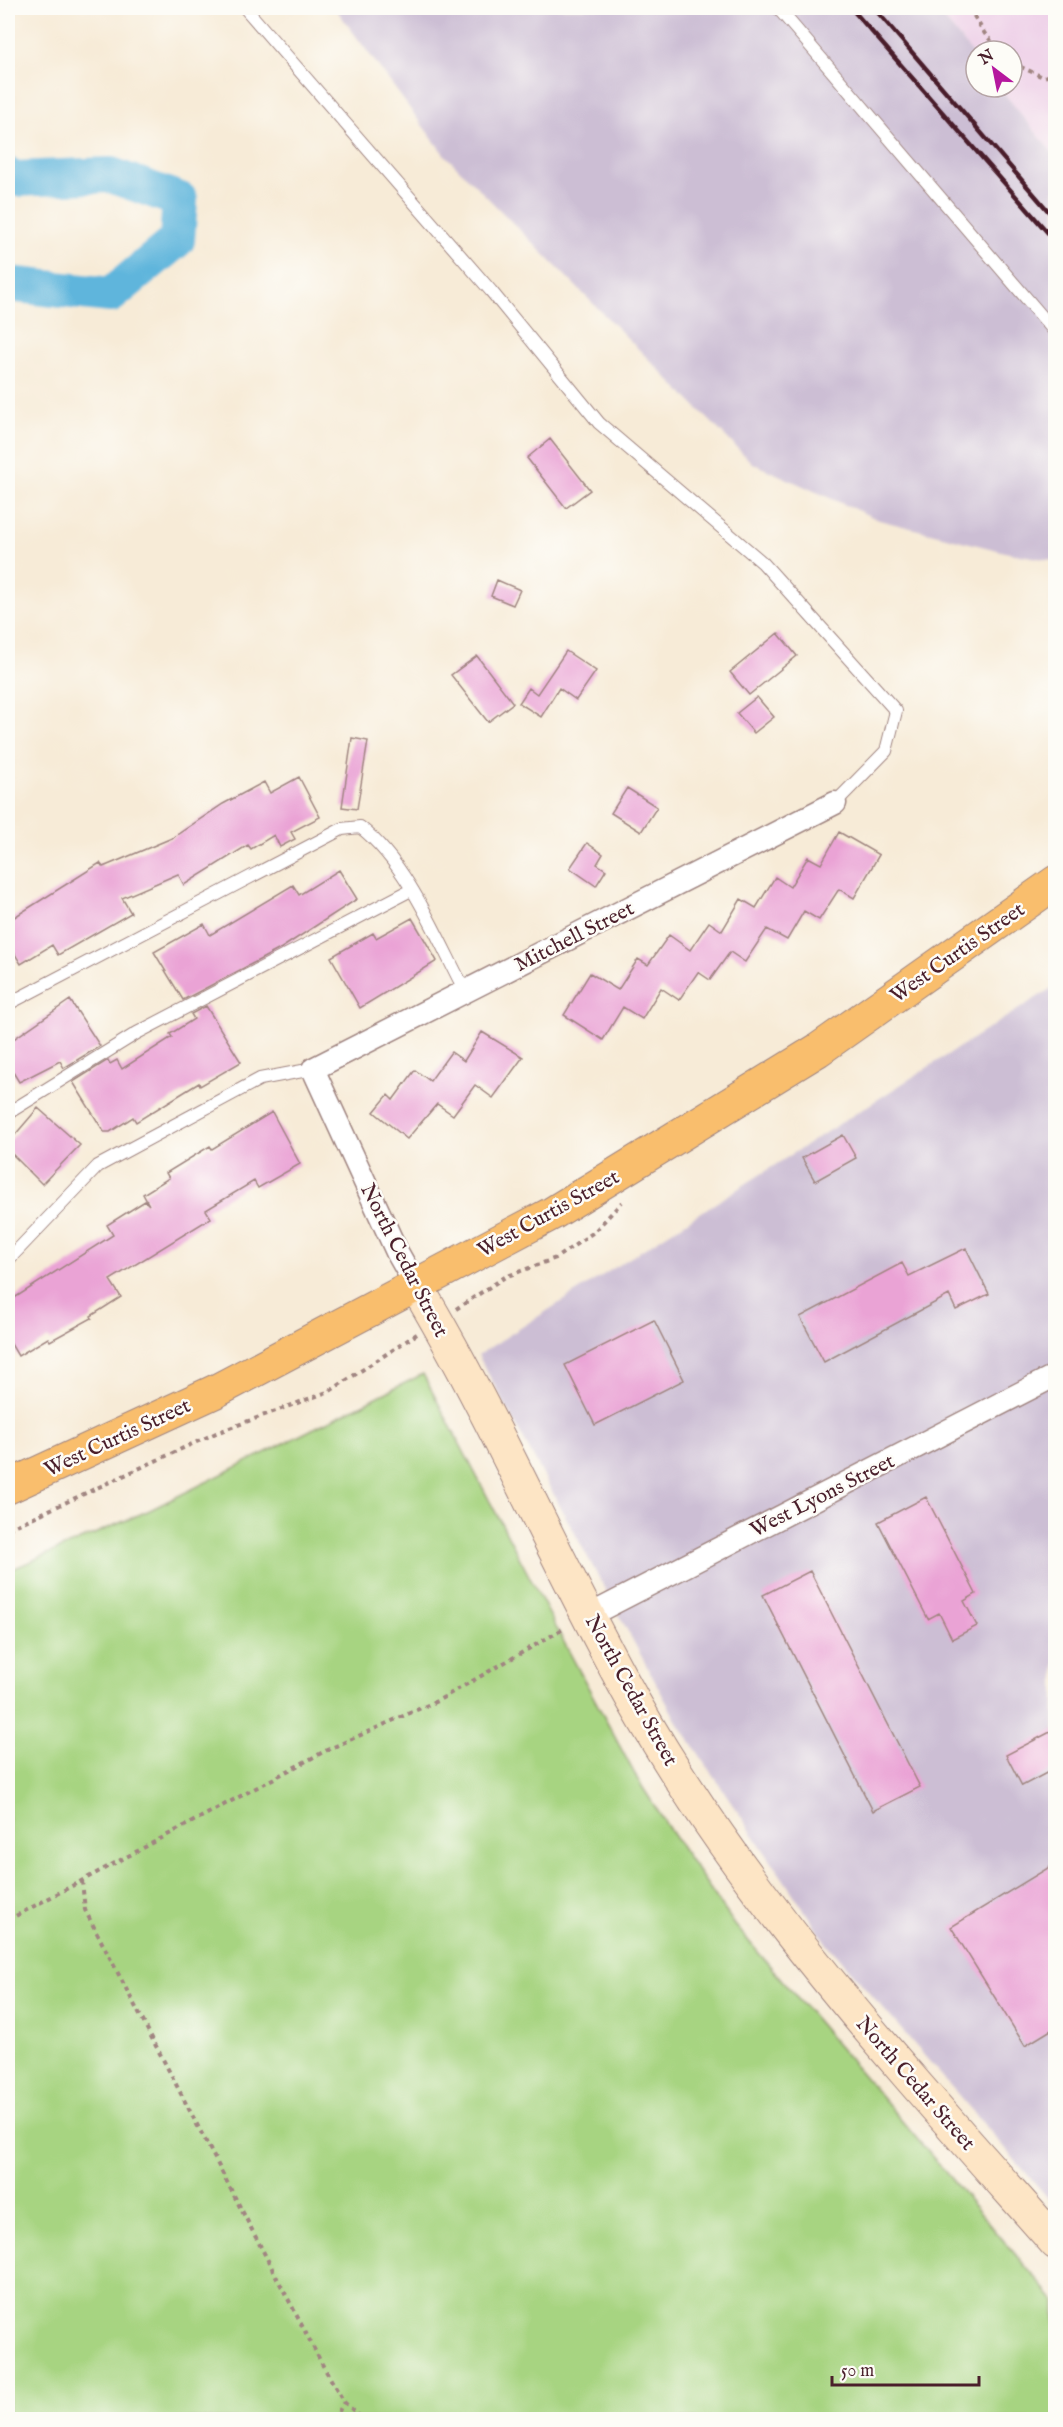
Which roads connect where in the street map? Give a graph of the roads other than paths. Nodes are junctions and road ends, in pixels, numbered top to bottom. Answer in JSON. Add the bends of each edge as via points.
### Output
{"nodes":[{"id":1,"x":245,"y":8,"type":"edge"},
{"id":2,"x":778,"y":8,"type":"edge"},
{"id":3,"x":1056,"y":333,"type":"edge"},
{"id":4,"x":835,"y":803,"type":"joint"},
{"id":5,"x":1056,"y":882,"type":"edge"},
{"id":6,"x":411,"y":890,"type":"junction"},
{"id":7,"x":465,"y":991,"type":"junction"},
{"id":8,"x":8,"y":1004,"type":"edge"},
{"id":9,"x":313,"y":1069,"type":"junction"},
{"id":10,"x":8,"y":1113,"type":"edge"},
{"id":11,"x":8,"y":1260,"type":"edge"},
{"id":12,"x":415,"y":1284,"type":"junction"},
{"id":13,"x":1056,"y":1376,"type":"edge"},
{"id":14,"x":8,"y":1488,"type":"edge"},
{"id":15,"x":590,"y":1615,"type":"junction"},
{"id":16,"x":1050,"y":2227,"type":"edge"}],
"edges":[{"from":1,"to":4,"type":"lane","via":[[491,291],[599,423],[764,562],[896,711],[886,751]]},
{"from":2,"to":3,"type":"lane"},
{"from":4,"to":7,"type":"street","name":"Mitchell Street"},
{"from":5,"to":12,"type":"main road","name":"West Curtis Street","via":[[846,1031],[738,1100],[553,1213]]},
{"from":6,"to":7,"type":"lane"},
{"from":6,"to":8,"type":"lane","via":[[375,838],[360,826],[342,829]]},
{"from":6,"to":10,"type":"lane","via":[[137,1033]]},
{"from":7,"to":9,"type":"street","name":"Mitchell Street"},
{"from":9,"to":11,"type":"lane","via":[[260,1078],[98,1166]]},
{"from":9,"to":12,"type":"street","name":"North Cedar Street"},
{"from":12,"to":14,"type":"main road","name":"West Curtis Street","via":[[216,1391]]},
{"from":12,"to":15,"type":"street","name":"North Cedar Street"},
{"from":13,"to":15,"type":"street","name":"West Lyons Street"},
{"from":15,"to":16,"type":"street","name":"North Cedar Street","via":[[634,1702],[748,1876],[835,1990]]}]}
